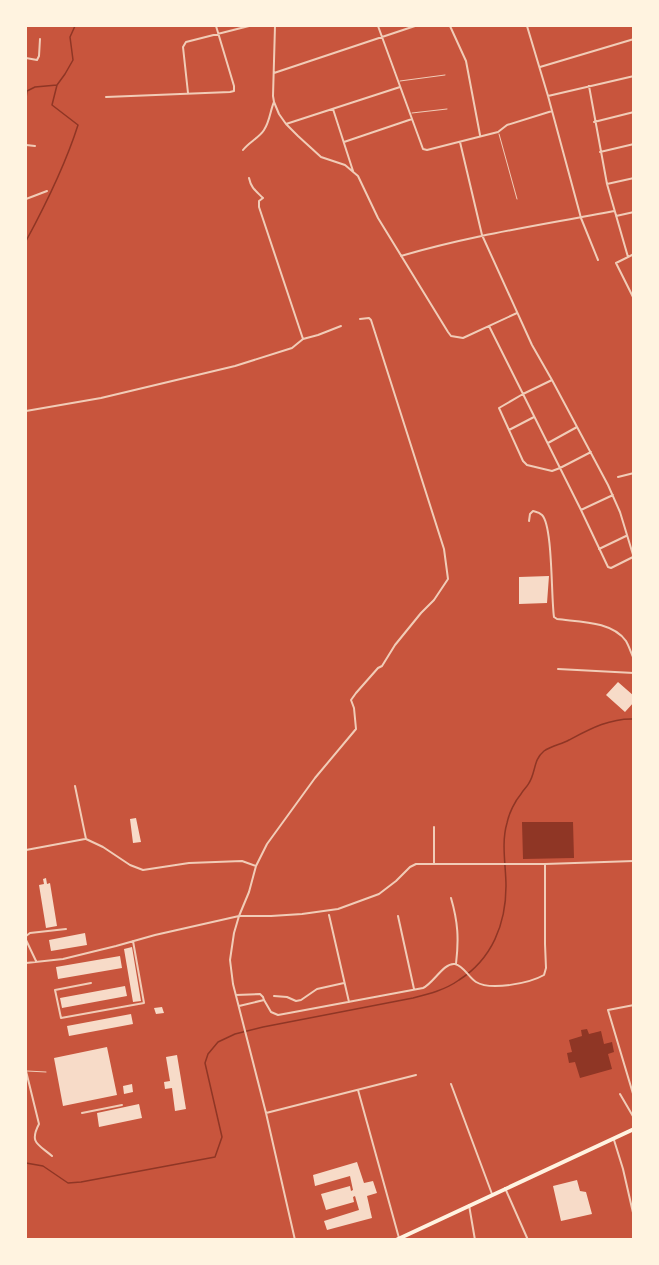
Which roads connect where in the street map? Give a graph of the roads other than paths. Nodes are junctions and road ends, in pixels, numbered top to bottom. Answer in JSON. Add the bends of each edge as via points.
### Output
{"nodes":[{"id":1,"x":216,"y":26,"type":"edge"},
{"id":2,"x":249,"y":26,"type":"edge"},
{"id":3,"x":275,"y":26,"type":"edge"},
{"id":4,"x":378,"y":26,"type":"edge"},
{"id":5,"x":415,"y":26,"type":"edge"},
{"id":6,"x":450,"y":26,"type":"edge"},
{"id":7,"x":527,"y":26,"type":"edge"},
{"id":8,"x":219,"y":34,"type":"junction"},
{"id":9,"x":381,"y":37,"type":"junction"},
{"id":10,"x":40,"y":39,"type":"dead end"},
{"id":11,"x":633,"y":39,"type":"edge"},
{"id":12,"x":26,"y":58,"type":"edge"},
{"id":13,"x":540,"y":67,"type":"junction"},
{"id":14,"x":274,"y":73,"type":"junction"},
{"id":15,"x":445,"y":75,"type":"dead end"},
{"id":16,"x":633,"y":76,"type":"edge"},
{"id":17,"x":398,"y":81,"type":"junction"},
{"id":18,"x":589,"y":86,"type":"junction"},
{"id":19,"x":400,"y":87,"type":"junction"},
{"id":20,"x":188,"y":93,"type":"junction"},
{"id":21,"x":106,"y":96,"type":"dead end"},
{"id":22,"x":548,"y":96,"type":"junction"},
{"id":23,"x":274,"y":102,"type":"junction"},
{"id":24,"x":333,"y":109,"type":"junction"},
{"id":25,"x":447,"y":109,"type":"dead end"},
{"id":26,"x":552,"y":111,"type":"junction"},
{"id":27,"x":633,"y":112,"type":"edge"},
{"id":28,"x":410,"y":114,"type":"junction"},
{"id":29,"x":412,"y":119,"type":"junction"},
{"id":30,"x":594,"y":122,"type":"junction"},
{"id":31,"x":286,"y":124,"type":"junction"},
{"id":32,"x":498,"y":132,"type":"junction"},
{"id":33,"x":480,"y":136,"type":"junction"},
{"id":34,"x":344,"y":142,"type":"junction"},
{"id":35,"x":460,"y":142,"type":"junction"},
{"id":36,"x":633,"y":144,"type":"edge"},
{"id":37,"x":26,"y":145,"type":"edge"},
{"id":38,"x":35,"y":146,"type":"dead end"},
{"id":39,"x":243,"y":150,"type":"dead end"},
{"id":40,"x":600,"y":152,"type":"junction"},
{"id":41,"x":353,"y":171,"type":"junction"},
{"id":42,"x":249,"y":177,"type":"dead end"},
{"id":43,"x":633,"y":178,"type":"edge"},
{"id":44,"x":607,"y":184,"type":"junction"},
{"id":45,"x":46,"y":191,"type":"dead end"},
{"id":46,"x":517,"y":199,"type":"dead end"},
{"id":47,"x":26,"y":200,"type":"edge"},
{"id":48,"x":614,"y":211,"type":"junction"},
{"id":49,"x":633,"y":212,"type":"edge"},
{"id":50,"x":616,"y":216,"type":"junction"},
{"id":51,"x":581,"y":218,"type":"junction"},
{"id":52,"x":482,"y":235,"type":"junction"},
{"id":53,"x":633,"y":254,"type":"edge"},
{"id":54,"x":401,"y":256,"type":"junction"},
{"id":55,"x":628,"y":257,"type":"junction"},
{"id":56,"x":598,"y":260,"type":"dead end"},
{"id":57,"x":633,"y":299,"type":"edge"},
{"id":58,"x":517,"y":313,"type":"junction"},
{"id":59,"x":360,"y":319,"type":"dead end"},
{"id":60,"x":341,"y":326,"type":"dead end"},
{"id":61,"x":489,"y":326,"type":"junction"},
{"id":62,"x":303,"y":339,"type":"junction"},
{"id":63,"x":552,"y":380,"type":"junction"},
{"id":64,"x":523,"y":394,"type":"junction"},
{"id":65,"x":26,"y":411,"type":"edge"},
{"id":66,"x":534,"y":417,"type":"junction"},
{"id":67,"x":577,"y":427,"type":"junction"},
{"id":68,"x":509,"y":430,"type":"junction"},
{"id":69,"x":548,"y":443,"type":"junction"},
{"id":70,"x":591,"y":452,"type":"junction"},
{"id":71,"x":560,"y":468,"type":"junction"},
{"id":72,"x":633,"y":473,"type":"edge"},
{"id":73,"x":618,"y":477,"type":"dead end"},
{"id":74,"x":613,"y":495,"type":"junction"},
{"id":75,"x":581,"y":510,"type":"junction"},
{"id":76,"x":529,"y":521,"type":"dead end"},
{"id":77,"x":627,"y":535,"type":"junction"},
{"id":78,"x":599,"y":549,"type":"junction"},
{"id":79,"x":633,"y":558,"type":"edge"},
{"id":80,"x":633,"y":659,"type":"edge"},
{"id":81,"x":558,"y":669,"type":"dead end"},
{"id":82,"x":633,"y":673,"type":"edge"},
{"id":83,"x":75,"y":786,"type":"dead end"},
{"id":84,"x":434,"y":827,"type":"dead end"},
{"id":85,"x":86,"y":839,"type":"junction"},
{"id":86,"x":26,"y":850,"type":"edge"},
{"id":87,"x":633,"y":861,"type":"edge"},
{"id":88,"x":434,"y":864,"type":"junction"},
{"id":89,"x":545,"y":864,"type":"junction"},
{"id":90,"x":256,"y":866,"type":"junction"},
{"id":91,"x":451,"y":898,"type":"dead end"},
{"id":92,"x":329,"y":915,"type":"dead end"},
{"id":93,"x":239,"y":916,"type":"junction"},
{"id":94,"x":398,"y":916,"type":"dead end"},
{"id":95,"x":66,"y":929,"type":"dead end"},
{"id":96,"x":26,"y":938,"type":"edge"},
{"id":97,"x":134,"y":941,"type":"junction"},
{"id":98,"x":36,"y":962,"type":"junction"},
{"id":99,"x":26,"y":963,"type":"edge"},
{"id":100,"x":456,"y":964,"type":"junction"},
{"id":101,"x":91,"y":983,"type":"dead end"},
{"id":102,"x":344,"y":983,"type":"junction"},
{"id":103,"x":414,"y":990,"type":"junction"},
{"id":104,"x":236,"y":995,"type":"junction"},
{"id":105,"x":274,"y":996,"type":"dead end"},
{"id":106,"x":264,"y":1000,"type":"junction"},
{"id":107,"x":349,"y":1002,"type":"junction"},
{"id":108,"x":633,"y":1005,"type":"edge"},
{"id":109,"x":239,"y":1006,"type":"junction"},
{"id":110,"x":26,"y":1071,"type":"edge"},
{"id":111,"x":46,"y":1072,"type":"dead end"},
{"id":112,"x":416,"y":1075,"type":"dead end"},
{"id":113,"x":451,"y":1084,"type":"dead end"},
{"id":114,"x":358,"y":1089,"type":"junction"},
{"id":115,"x":620,"y":1094,"type":"dead end"},
{"id":116,"x":633,"y":1097,"type":"edge"},
{"id":117,"x":122,"y":1105,"type":"dead end"},
{"id":118,"x":82,"y":1113,"type":"dead end"},
{"id":119,"x":266,"y":1113,"type":"junction"},
{"id":120,"x":633,"y":1119,"type":"edge"},
{"id":121,"x":633,"y":1129,"type":"edge"},
{"id":122,"x":614,"y":1137,"type":"junction"},
{"id":123,"x":52,"y":1156,"type":"dead end"},
{"id":124,"x":505,"y":1188,"type":"junction"},
{"id":125,"x":492,"y":1194,"type":"junction"},
{"id":126,"x":469,"y":1205,"type":"junction"},
{"id":127,"x":633,"y":1216,"type":"edge"},
{"id":128,"x":295,"y":1239,"type":"edge"},
{"id":129,"x":397,"y":1239,"type":"edge"},
{"id":130,"x":475,"y":1239,"type":"edge"},
{"id":131,"x":528,"y":1239,"type":"edge"}],
"edges":[{"from":1,"to":8,"type":"street"},
{"from":2,"to":8,"type":"street"},
{"from":3,"to":14,"type":"street"},
{"from":4,"to":9,"type":"street"},
{"from":5,"to":9,"type":"street"},
{"from":6,"to":33,"type":"street","via":[[466,61]]},
{"from":7,"to":13,"type":"street"},
{"from":8,"to":20,"type":"street","via":[[184,44]]},
{"from":8,"to":20,"type":"street","via":[[234,91]]},
{"from":9,"to":14,"type":"street"},
{"from":9,"to":17,"type":"street"},
{"from":10,"to":12,"type":"street","via":[[37,60]]},
{"from":11,"to":13,"type":"street"},
{"from":13,"to":22,"type":"street"},
{"from":14,"to":23,"type":"street"},
{"from":15,"to":17,"type":"lane"},
{"from":16,"to":18,"type":"street"},
{"from":17,"to":19,"type":"street"},
{"from":18,"to":22,"type":"street"},
{"from":18,"to":30,"type":"street"},
{"from":19,"to":24,"type":"street"},
{"from":19,"to":28,"type":"street"},
{"from":20,"to":21,"type":"street"},
{"from":22,"to":26,"type":"street"},
{"from":23,"to":31,"type":"street"},
{"from":23,"to":39,"type":"street","via":[[267,126]]},
{"from":24,"to":31,"type":"street"},
{"from":24,"to":34,"type":"street"},
{"from":25,"to":28,"type":"lane"},
{"from":26,"to":32,"type":"street","via":[[507,125]]},
{"from":26,"to":51,"type":"street"},
{"from":27,"to":30,"type":"street"},
{"from":28,"to":29,"type":"street"},
{"from":29,"to":34,"type":"street"},
{"from":29,"to":35,"type":"street","via":[[423,149]]},
{"from":30,"to":40,"type":"street"},
{"from":31,"to":41,"type":"street","via":[[321,157]]},
{"from":32,"to":33,"type":"street"},
{"from":32,"to":46,"type":"lane"},
{"from":33,"to":35,"type":"street"},
{"from":34,"to":41,"type":"street"},
{"from":35,"to":52,"type":"street"},
{"from":36,"to":40,"type":"street"},
{"from":37,"to":38,"type":"street"},
{"from":40,"to":44,"type":"street"},
{"from":41,"to":54,"type":"street"},
{"from":42,"to":62,"type":"street","via":[[250,185],[263,198],[259,207]]},
{"from":43,"to":44,"type":"street"},
{"from":44,"to":48,"type":"street"},
{"from":45,"to":47,"type":"street"},
{"from":48,"to":50,"type":"street"},
{"from":48,"to":51,"type":"street"},
{"from":49,"to":50,"type":"street"},
{"from":50,"to":55,"type":"street"},
{"from":51,"to":52,"type":"street"},
{"from":51,"to":56,"type":"street"},
{"from":52,"to":54,"type":"street"},
{"from":52,"to":58,"type":"street"},
{"from":53,"to":55,"type":"street"},
{"from":54,"to":61,"type":"street","via":[[451,336],[463,338]]},
{"from":55,"to":57,"type":"street","via":[[616,263]]},
{"from":58,"to":61,"type":"street"},
{"from":58,"to":63,"type":"street"},
{"from":59,"to":90,"type":"street","via":[[371,320],[444,549],[448,579],[351,700],[356,729],[282,822]]},
{"from":60,"to":62,"type":"street"},
{"from":61,"to":64,"type":"street"},
{"from":62,"to":65,"type":"street","via":[[292,348],[235,366],[101,398]]},
{"from":63,"to":64,"type":"street"},
{"from":63,"to":67,"type":"street"},
{"from":64,"to":66,"type":"street"},
{"from":64,"to":68,"type":"street","via":[[499,408]]},
{"from":66,"to":68,"type":"street"},
{"from":66,"to":69,"type":"street"},
{"from":67,"to":69,"type":"street"},
{"from":67,"to":70,"type":"street"},
{"from":68,"to":71,"type":"street","via":[[526,465],[549,471]]},
{"from":69,"to":71,"type":"street"},
{"from":70,"to":71,"type":"street"},
{"from":70,"to":74,"type":"street"},
{"from":71,"to":75,"type":"street"},
{"from":72,"to":73,"type":"street"},
{"from":74,"to":75,"type":"street"},
{"from":74,"to":77,"type":"street"},
{"from":75,"to":78,"type":"street"},
{"from":76,"to":80,"type":"street","via":[[533,511],[545,521],[554,617],[618,632],[627,642]]},
{"from":77,"to":78,"type":"street"},
{"from":77,"to":79,"type":"street"},
{"from":78,"to":79,"type":"street","via":[[609,568]]},
{"from":81,"to":82,"type":"street"},
{"from":83,"to":85,"type":"street"},
{"from":84,"to":88,"type":"street"},
{"from":85,"to":86,"type":"street"},
{"from":85,"to":90,"type":"street","via":[[143,870],[242,861]]},
{"from":87,"to":89,"type":"street"},
{"from":88,"to":89,"type":"street"},
{"from":88,"to":93,"type":"street","via":[[416,864],[379,894],[338,909]]},
{"from":89,"to":100,"type":"street","via":[[544,975],[523,983],[485,986]]},
{"from":90,"to":93,"type":"street"},
{"from":91,"to":100,"type":"street","via":[[459,936]]},
{"from":92,"to":102,"type":"street"},
{"from":93,"to":97,"type":"street"},
{"from":93,"to":104,"type":"street","via":[[230,960]]},
{"from":94,"to":103,"type":"street"},
{"from":95,"to":96,"type":"street","via":[[30,933]]},
{"from":96,"to":98,"type":"street"},
{"from":97,"to":98,"type":"street"},
{"from":97,"to":101,"type":"street","via":[[144,1003],[61,1018],[54,990]]},
{"from":98,"to":99,"type":"street"},
{"from":100,"to":103,"type":"street","via":[[441,971],[427,987]]},
{"from":102,"to":105,"type":"street","via":[[318,989],[296,1001]]},
{"from":102,"to":107,"type":"street"},
{"from":103,"to":107,"type":"street"},
{"from":104,"to":106,"type":"street","via":[[260,994]]},
{"from":104,"to":109,"type":"street"},
{"from":106,"to":107,"type":"street","via":[[271,1012],[278,1015]]},
{"from":106,"to":109,"type":"street"},
{"from":108,"to":116,"type":"street","via":[[608,1010]]},
{"from":109,"to":119,"type":"street"},
{"from":110,"to":111,"type":"lane"},
{"from":110,"to":123,"type":"street","via":[[39,1124],[34,1139]]},
{"from":112,"to":114,"type":"street"},
{"from":113,"to":125,"type":"street"},
{"from":114,"to":119,"type":"street"},
{"from":114,"to":129,"type":"street"},
{"from":115,"to":120,"type":"street"},
{"from":117,"to":118,"type":"street"},
{"from":119,"to":128,"type":"street"},
{"from":121,"to":122,"type":"main road"},
{"from":122,"to":124,"type":"main road"},
{"from":122,"to":127,"type":"street"},
{"from":124,"to":125,"type":"main road"},
{"from":124,"to":131,"type":"street"},
{"from":125,"to":126,"type":"main road"},
{"from":126,"to":129,"type":"main road"},
{"from":126,"to":130,"type":"street"}]}
